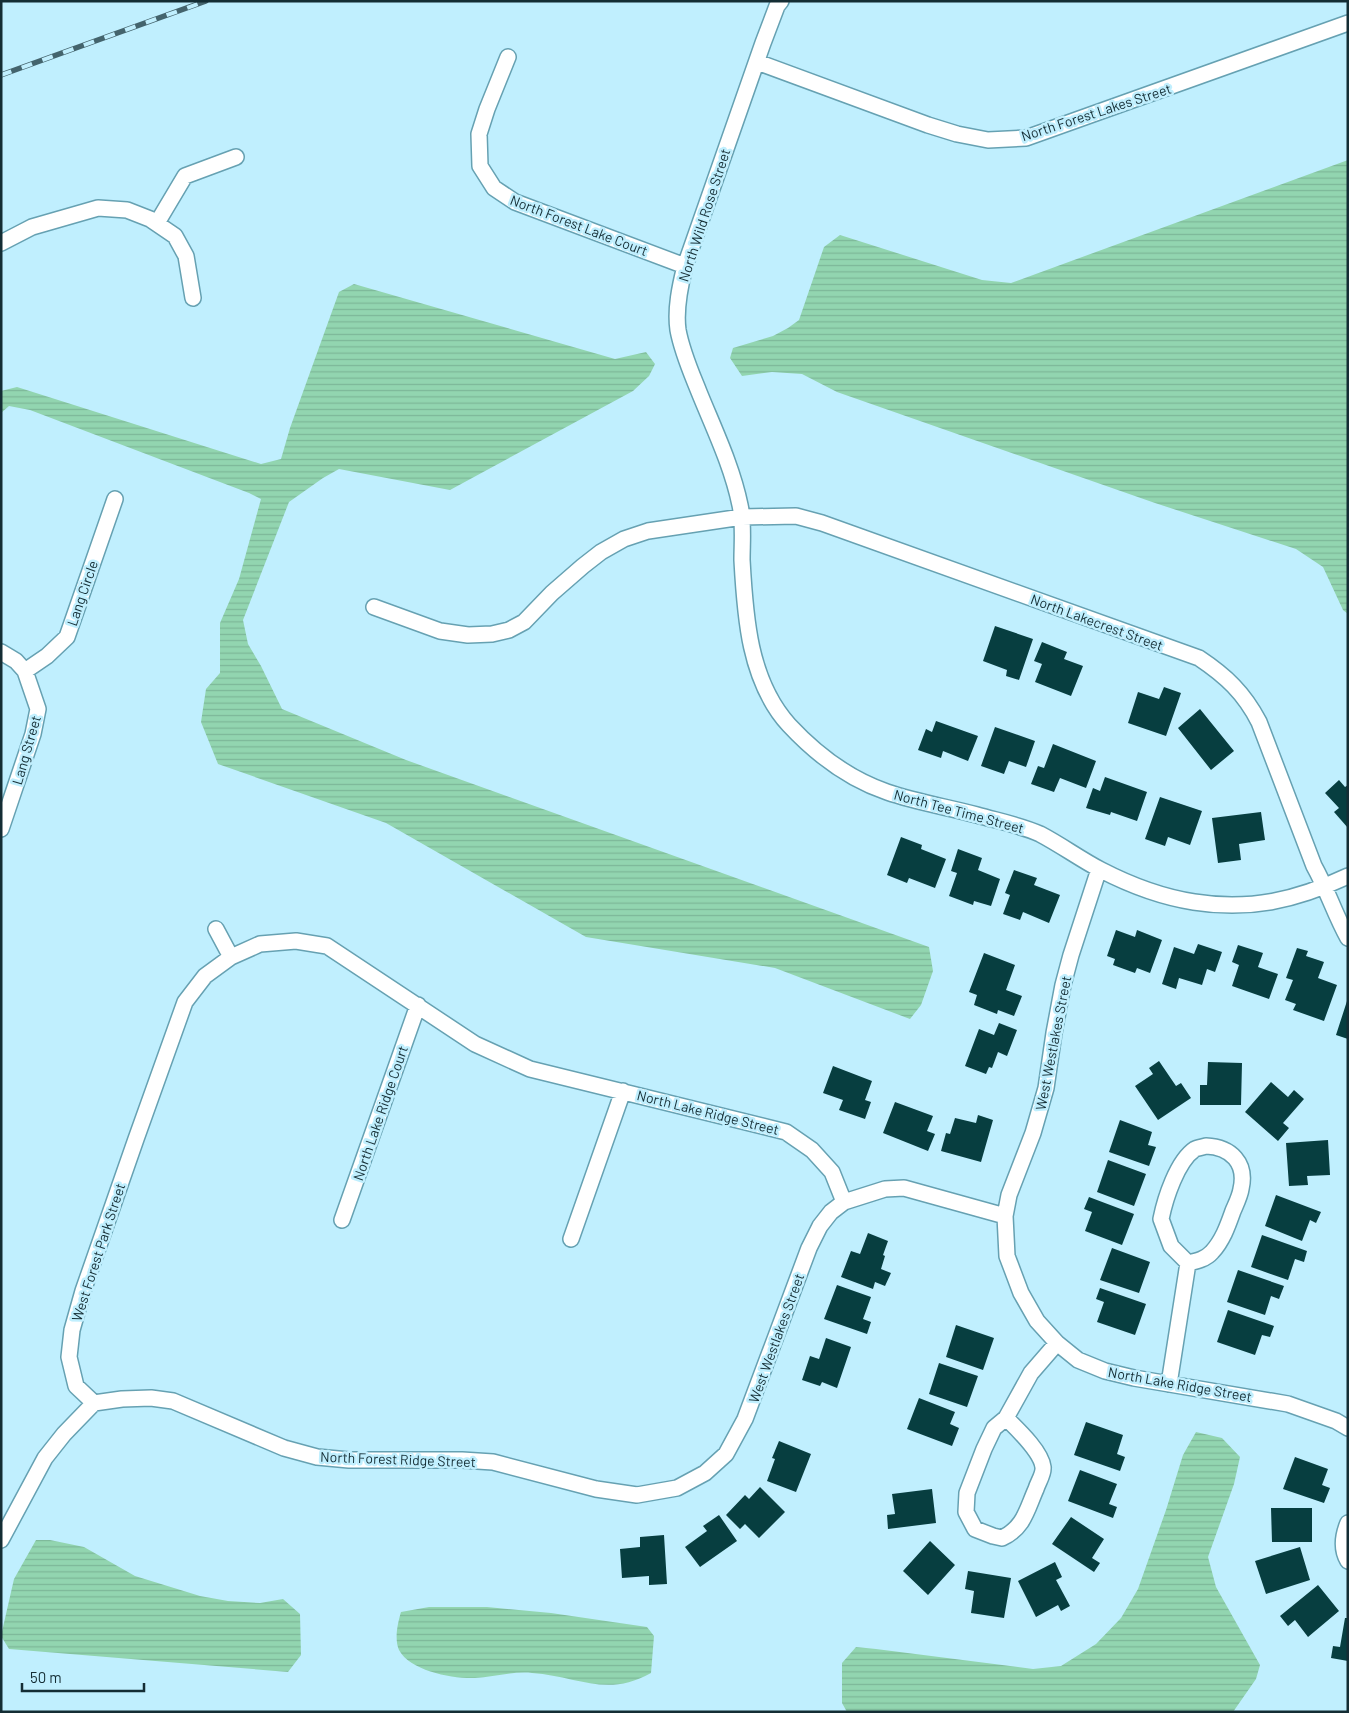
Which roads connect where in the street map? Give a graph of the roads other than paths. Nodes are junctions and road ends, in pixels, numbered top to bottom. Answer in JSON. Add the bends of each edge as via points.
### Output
{"nodes":[{"id":1,"x":781,"y":1,"type":"edge"},
{"id":2,"x":1348,"y":23,"type":"edge"},
{"id":3,"x":508,"y":57,"type":"dead end"},
{"id":4,"x":757,"y":62,"type":"junction"},
{"id":5,"x":236,"y":157,"type":"dead end"},
{"id":6,"x":157,"y":223,"type":"junction"},
{"id":7,"x":1,"y":243,"type":"edge"},
{"id":8,"x":685,"y":266,"type":"junction"},
{"id":9,"x":192,"y":298,"type":"dead end"},
{"id":10,"x":115,"y":499,"type":"dead end"},
{"id":11,"x":742,"y":517,"type":"junction"},
{"id":12,"x":374,"y":607,"type":"dead end"},
{"id":13,"x":1,"y":652,"type":"edge"},
{"id":14,"x":25,"y":671,"type":"junction"},
{"id":15,"x":1,"y":829,"type":"edge"},
{"id":16,"x":1099,"y":869,"type":"junction"},
{"id":17,"x":1348,"y":876,"type":"edge"},
{"id":18,"x":1325,"y":885,"type":"junction"},
{"id":19,"x":216,"y":929,"type":"dead end"},
{"id":20,"x":1348,"y":938,"type":"edge"},
{"id":21,"x":231,"y":957,"type":"junction"},
{"id":22,"x":418,"y":1006,"type":"junction"},
{"id":23,"x":623,"y":1091,"type":"junction"},
{"id":24,"x":844,"y":1202,"type":"junction"},
{"id":25,"x":1005,"y":1216,"type":"junction"},
{"id":26,"x":342,"y":1220,"type":"dead end"},
{"id":27,"x":571,"y":1240,"type":"dead end"},
{"id":28,"x":1188,"y":1264,"type":"junction"},
{"id":29,"x":1057,"y":1343,"type":"junction"},
{"id":30,"x":1169,"y":1384,"type":"junction"},
{"id":31,"x":94,"y":1403,"type":"junction"},
{"id":32,"x":1006,"y":1418,"type":"junction"},
{"id":33,"x":1348,"y":1428,"type":"edge"},
{"id":34,"x":705,"y":1473,"type":"joint"},
{"id":35,"x":1348,"y":1523,"type":"edge"},
{"id":36,"x":1,"y":1540,"type":"edge"},
{"id":37,"x":1348,"y":1561,"type":"edge"}],
"edges":[{"from":1,"to":4,"type":"street","name":"North Wild Rose Street"},
{"from":2,"to":4,"type":"street","name":"North Forest Lakes Street","via":[[1026,138],[988,140],[957,134]]},
{"from":3,"to":8,"type":"street","name":"North Forest Lake Court","via":[[479,134],[480,166],[494,188],[515,202]]},
{"from":4,"to":8,"type":"street","name":"North Wild Rose Street"},
{"from":5,"to":6,"type":"street","via":[[185,176]]},
{"from":6,"to":7,"type":"street","via":[[127,210],[98,208],[32,227]]},
{"from":6,"to":9,"type":"street","via":[[175,236],[186,256]]},
{"from":8,"to":11,"type":"street","name":"North Wild Rose Street","via":[[679,290],[678,328],[685,358],[732,474]]},
{"from":10,"to":14,"type":"street","name":"Lang Circle","via":[[67,637]]},
{"from":11,"to":12,"type":"street","name":"North Lakecrest Street","via":[[648,531],[624,538],[601,552],[552,593],[524,622],[509,630],[492,634],[440,632]]},
{"from":11,"to":16,"type":"street","name":"North Tee Time Street","via":[[745,610],[752,656],[770,698],[787,724],[848,775],[887,792],[1038,834]]},
{"from":11,"to":18,"type":"street","name":"North Lakecrest Street","via":[[796,516],[822,523],[1206,663],[1220,672],[1250,704],[1314,866]]},
{"from":13,"to":14,"type":"street"},
{"from":14,"to":15,"type":"street","name":"Lang Street","via":[[38,709],[34,734]]},
{"from":16,"to":18,"type":"street","name":"North Tee Time Street","via":[[1167,896],[1240,906],[1270,903]]},
{"from":16,"to":25,"type":"street","name":"West Westlakes Street","via":[[1063,986],[1046,1088],[1009,1195]]},
{"from":17,"to":18,"type":"street","name":"North Tee Time Street"},
{"from":18,"to":20,"type":"street","name":"North Lakecrest Street"},
{"from":19,"to":21,"type":"street"},
{"from":21,"to":22,"type":"street","name":"North Lake Ridge Street","via":[[260,944],[296,941],[327,946]]},
{"from":21,"to":31,"type":"street","name":"West Forest Park Street","via":[[205,976],[185,1002],[83,1291],[72,1330],[69,1357],[76,1386]]},
{"from":22,"to":23,"type":"street","name":"North Lake Ridge Street","via":[[475,1044],[509,1060]]},
{"from":22,"to":26,"type":"street","name":"North Lake Ridge Court"},
{"from":23,"to":24,"type":"street","name":"North Lake Ridge Street","via":[[786,1132],[812,1150],[832,1172]]},
{"from":23,"to":27,"type":"street"},
{"from":24,"to":25,"type":"street","via":[[885,1189],[904,1188]]},
{"from":24,"to":34,"type":"street","name":"West Westlakes Street","via":[[820,1226],[809,1248],[746,1420],[726,1454]]},
{"from":25,"to":29,"type":"street","name":"North Lake Ridge Street","via":[[1007,1256],[1021,1293],[1037,1321]]},
{"from":28,"to":28,"type":"street","via":[[1207,1256],[1221,1240],[1241,1189],[1242,1175],[1238,1162],[1229,1151],[1217,1146],[1195,1149],[1185,1160],[1178,1169],[1163,1210],[1161,1219],[1165,1234],[1171,1246]]},
{"from":28,"to":30,"type":"street"},
{"from":29,"to":30,"type":"street","name":"North Lake Ridge Street","via":[[1078,1360],[1105,1371]]},
{"from":29,"to":32,"type":"street","via":[[1031,1373]]},
{"from":30,"to":33,"type":"street","name":"North Lake Ridge Street","via":[[1288,1404]]},
{"from":31,"to":34,"type":"street","name":"North Forest Ridge Street","via":[[151,1398],[173,1401],[284,1448],[317,1458],[493,1462],[596,1489],[637,1495],[677,1488]]},
{"from":31,"to":36,"type":"street","via":[[45,1458]]},
{"from":32,"to":32,"type":"street","via":[[994,1428],[984,1449],[967,1494],[966,1512],[976,1529],[1002,1538],[1017,1529],[1026,1516],[1043,1467],[1024,1436]]},
{"from":35,"to":37,"type":"street","via":[[1343,1544]]}]}
